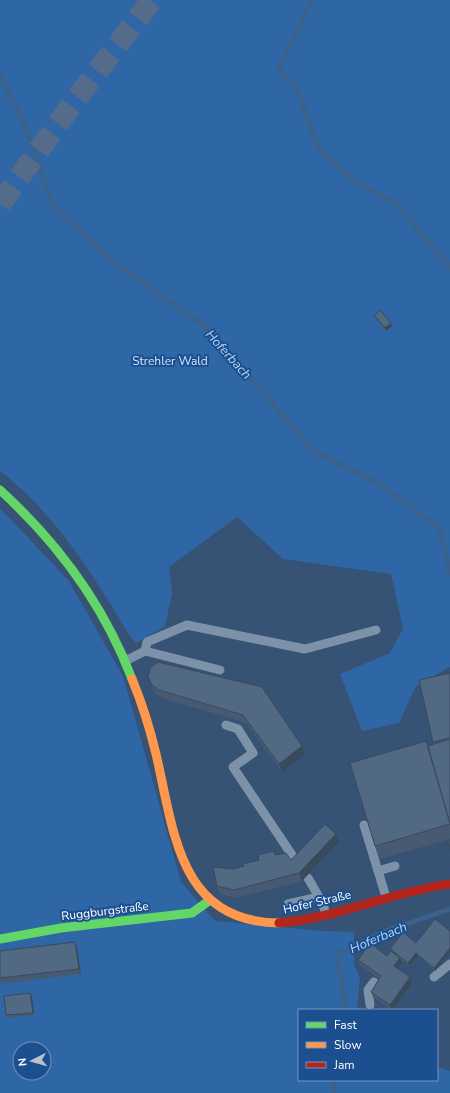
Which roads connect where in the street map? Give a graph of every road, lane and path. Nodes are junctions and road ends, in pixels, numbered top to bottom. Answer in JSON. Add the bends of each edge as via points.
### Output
{"nodes":[{"id":1,"x":0,"y":490,"type":"edge"},
{"id":2,"x":376,"y":630,"type":"dead end"},
{"id":3,"x":144,"y":651,"type":"junction"},
{"id":4,"x":125,"y":661,"type":"junction"},
{"id":5,"x":220,"y":670,"type":"dead end"},
{"id":6,"x":226,"y":725,"type":"dead end"},
{"id":7,"x":364,"y":825,"type":"edge"},
{"id":8,"x":296,"y":861,"type":"edge"},
{"id":9,"x":395,"y":866,"type":"dead end"},
{"id":10,"x":376,"y":868,"type":"junction"},
{"id":11,"x":308,"y":878,"type":"dead end"},
{"id":12,"x":322,"y":883,"type":"dead end"},
{"id":13,"x":450,"y":884,"type":"edge"},
{"id":14,"x":317,"y":893,"type":"junction"},
{"id":15,"x":386,"y":897,"type":"junction"},
{"id":16,"x":210,"y":900,"type":"junction"},
{"id":17,"x":288,"y":904,"type":"dead end"},
{"id":18,"x":326,"y":914,"type":"junction"},
{"id":19,"x":0,"y":940,"type":"edge"},
{"id":20,"x":450,"y":964,"type":"edge"},
{"id":21,"x":434,"y":977,"type":"dead end"},
{"id":22,"x":374,"y":982,"type":"dead end"},
{"id":23,"x":370,"y":1005,"type":"dead end"}],
"edges":[{"from":1,"to":4,"type":"street","name":"Hofer Straße","via":[[48,538],[75,572],[98,607]]},
{"from":2,"to":3,"type":"lane","via":[[305,649],[187,625],[147,642]]},
{"from":3,"to":4,"type":"lane"},
{"from":3,"to":5,"type":"lane"},
{"from":4,"to":16,"type":"street","name":"Hofer Straße","via":[[155,752],[171,825],[184,866],[193,884]]},
{"from":6,"to":8,"type":"lane","via":[[238,729],[253,753],[233,767]]},
{"from":7,"to":10,"type":"lane"},
{"from":9,"to":10,"type":"lane"},
{"from":10,"to":15,"type":"lane"},
{"from":11,"to":14,"type":"lane"},
{"from":12,"to":14,"type":"lane"},
{"from":13,"to":15,"type":"street","name":"Hofer Straße","via":[[438,884]]},
{"from":14,"to":17,"type":"lane"},
{"from":14,"to":18,"type":"lane"},
{"from":15,"to":18,"type":"street","name":"Hofer Straße"},
{"from":16,"to":18,"type":"street","name":"Hofer Straße","via":[[227,912],[251,921],[280,924]]},
{"from":16,"to":19,"type":"street","name":"Ruggburgstraße","via":[[192,913],[61,928]]},
{"from":20,"to":21,"type":"lane"},
{"from":22,"to":23,"type":"lane","via":[[368,990]]}]}
